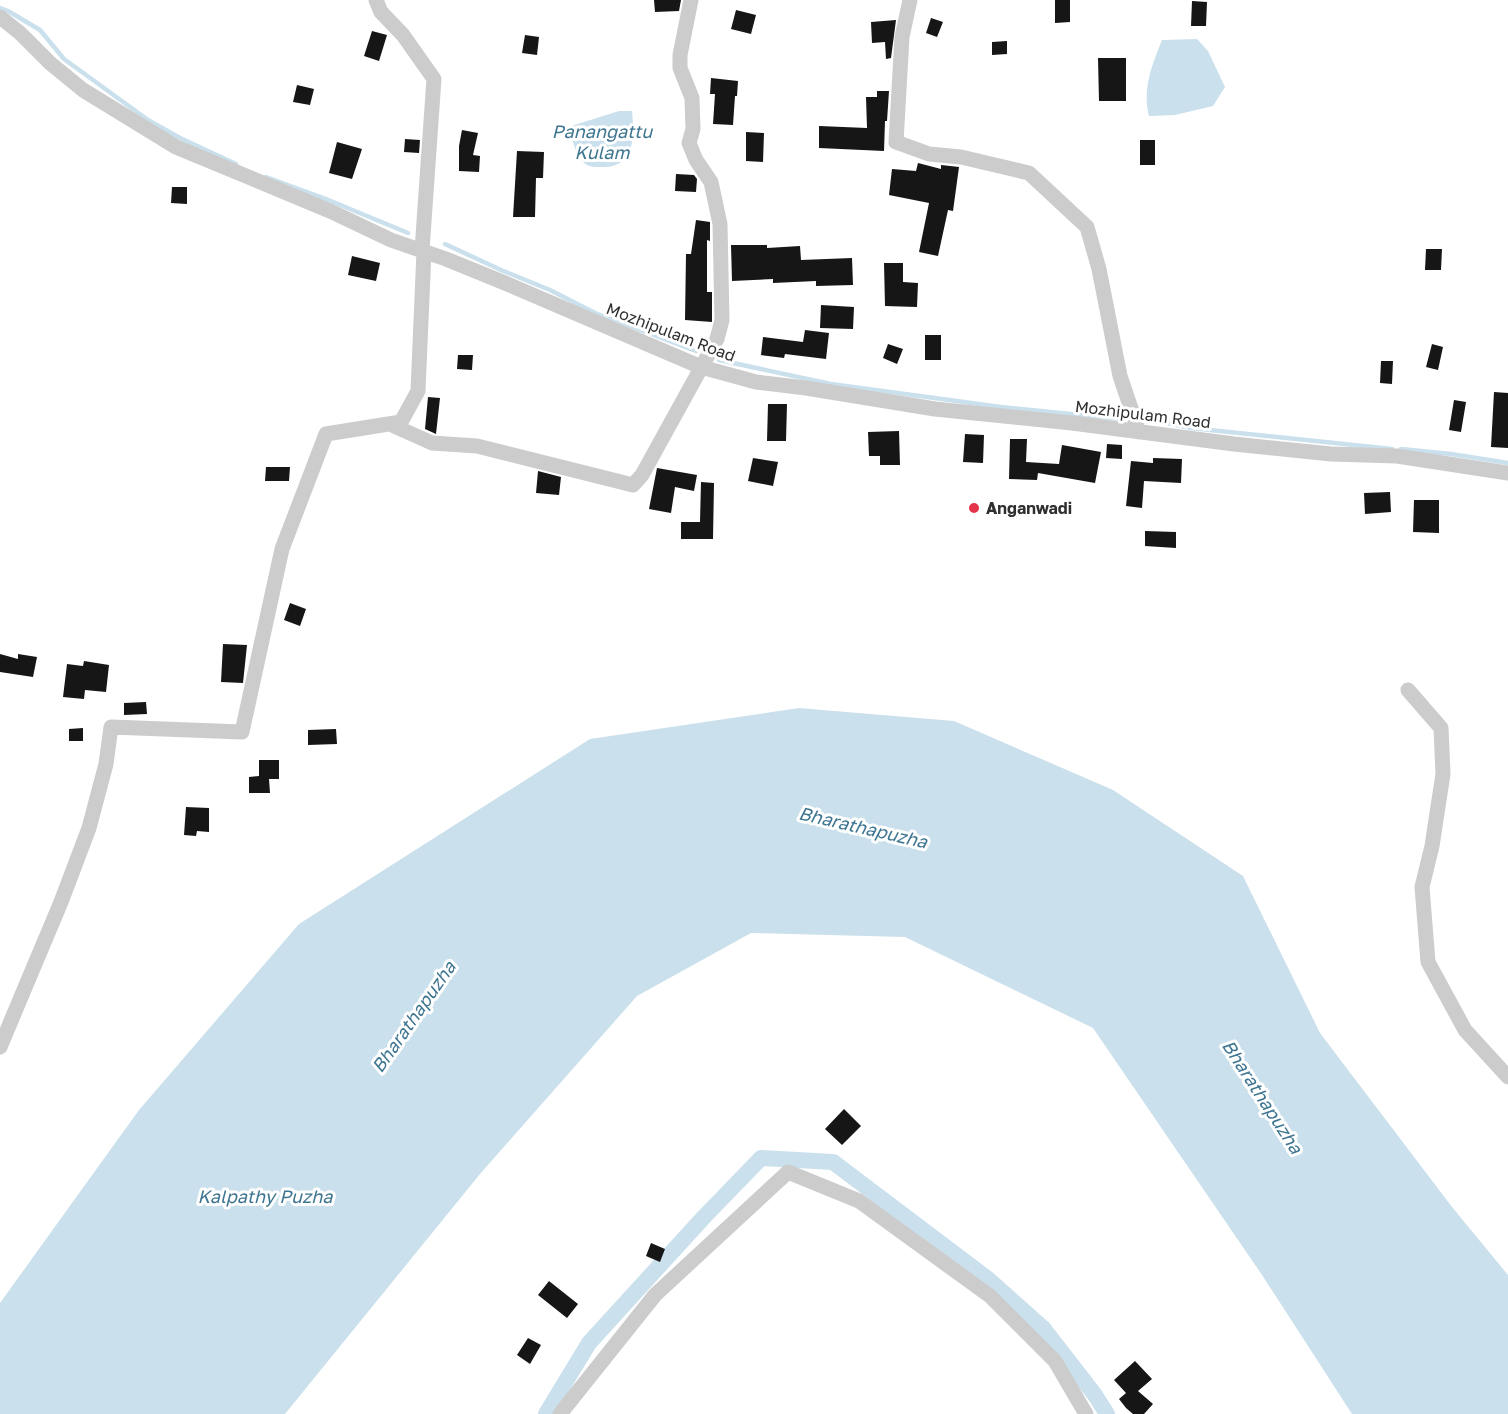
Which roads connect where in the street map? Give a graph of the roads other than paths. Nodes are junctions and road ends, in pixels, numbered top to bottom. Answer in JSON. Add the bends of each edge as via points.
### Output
{"nodes":[{"id":1,"x":376,"y":0,"type":"edge"},
{"id":2,"x":691,"y":0,"type":"edge"},
{"id":3,"x":910,"y":0,"type":"edge"},
{"id":4,"x":0,"y":17,"type":"edge"},
{"id":5,"x":424,"y":251,"type":"junction"},
{"id":6,"x":701,"y":367,"type":"junction"},
{"id":7,"x":401,"y":422,"type":"junction"},
{"id":8,"x":1139,"y":432,"type":"junction"},
{"id":9,"x":1508,"y":473,"type":"edge"},
{"id":10,"x":1408,"y":690,"type":"dead end"},
{"id":11,"x":0,"y":1047,"type":"edge"},
{"id":12,"x":1508,"y":1077,"type":"edge"},
{"id":13,"x":560,"y":1414,"type":"edge"},
{"id":14,"x":1086,"y":1414,"type":"edge"}],
"edges":[{"from":1,"to":5,"type":"street","via":[[381,12],[434,79]]},
{"from":2,"to":6,"type":"street","via":[[680,55],[680,68],[692,98],[693,129],[689,143],[711,182],[720,224],[722,320],[717,339]]},
{"from":3,"to":8,"type":"street","via":[[902,37],[896,142],[929,153],[1029,173],[1087,227],[1119,376]]},
{"from":4,"to":5,"type":"street","name":"Mozhipulam Road","via":[[83,90],[176,147]]},
{"from":5,"to":6,"type":"street","name":"Mozhipulam Road"},
{"from":5,"to":7,"type":"street","via":[[418,391]]},
{"from":6,"to":7,"type":"street","via":[[633,485],[477,446],[432,443],[394,426]]},
{"from":6,"to":8,"type":"street","name":"Mozhipulam Road","via":[[756,382],[935,409]]},
{"from":7,"to":11,"type":"street","via":[[326,434],[282,549],[242,732],[111,727],[89,828]]},
{"from":8,"to":9,"type":"street","name":"Mozhipulam Road","via":[[1331,454],[1397,456]]},
{"from":10,"to":12,"type":"street","via":[[1441,728],[1443,774],[1422,887],[1428,962],[1465,1030]]},
{"from":13,"to":14,"type":"street","via":[[655,1295],[788,1172],[859,1201],[990,1296],[1055,1360]]}]}
